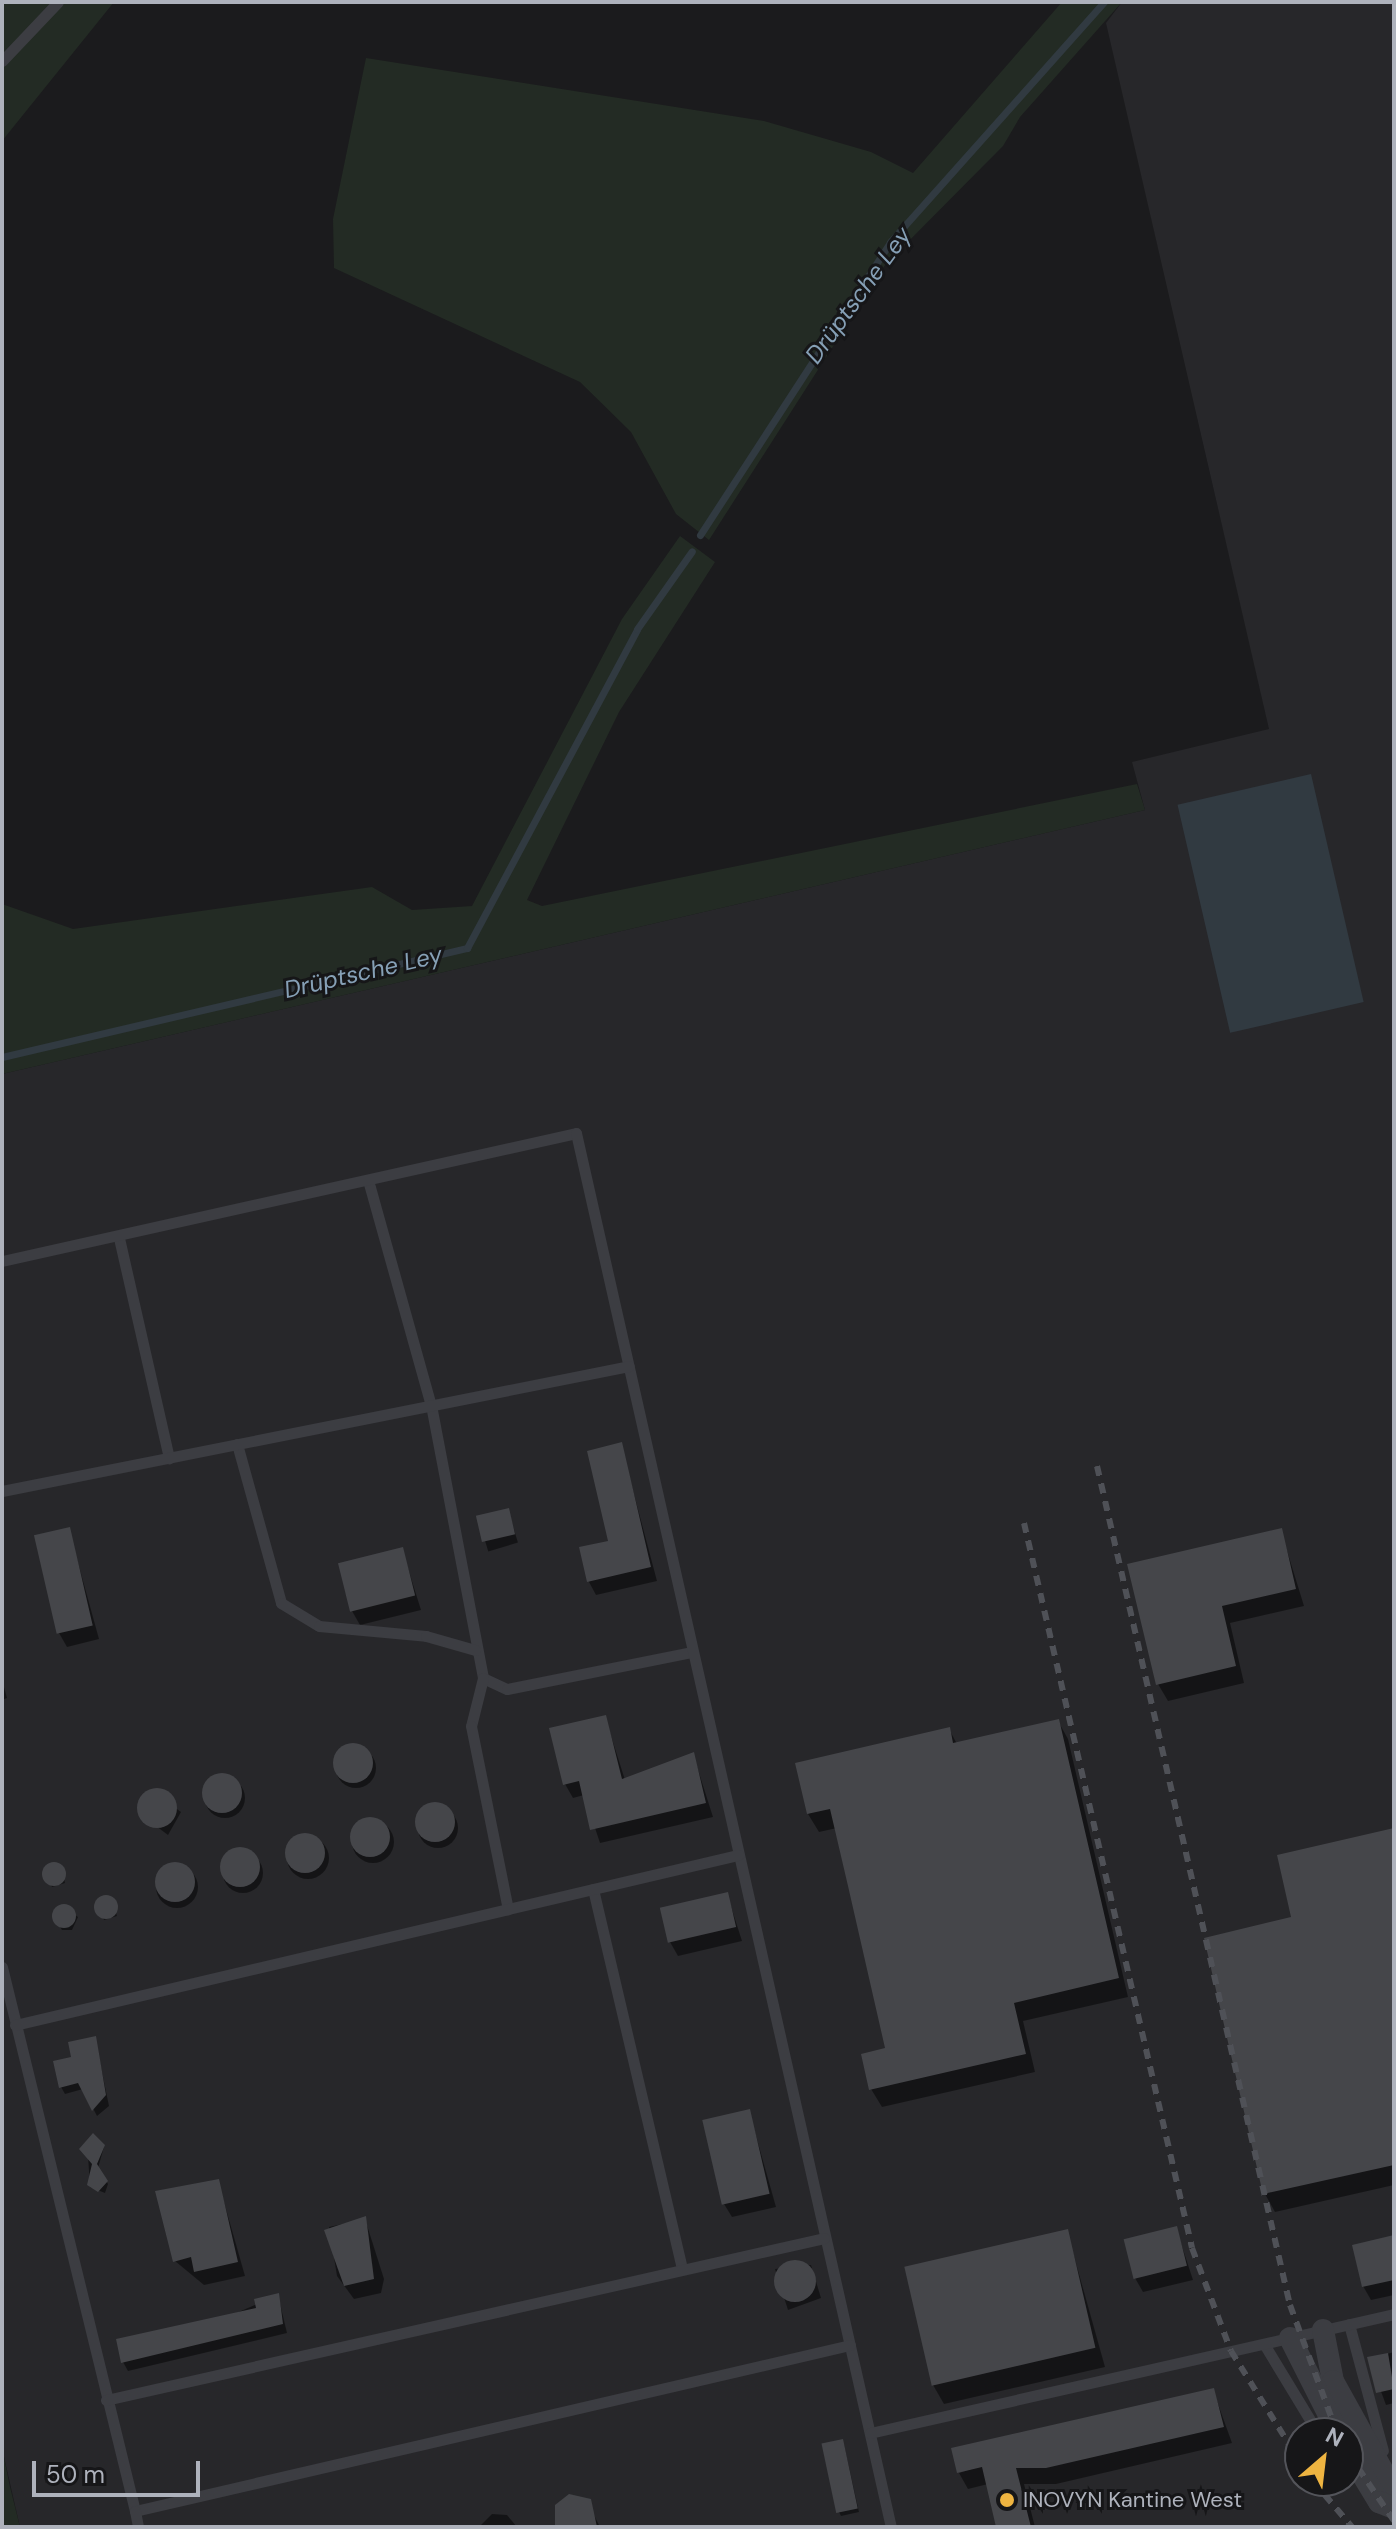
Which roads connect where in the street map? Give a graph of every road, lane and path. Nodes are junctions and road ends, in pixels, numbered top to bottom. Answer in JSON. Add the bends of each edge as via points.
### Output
{"nodes":[{"id":1,"x":58,"y":2,"type":"edge"},
{"id":2,"x":2,"y":61,"type":"edge"},
{"id":3,"x":368,"y":1180,"type":"junction"},
{"id":4,"x":119,"y":1238,"type":"junction"},
{"id":5,"x":2,"y":1261,"type":"edge"},
{"id":6,"x":629,"y":1366,"type":"junction"},
{"id":7,"x":431,"y":1405,"type":"junction"},
{"id":8,"x":237,"y":1444,"type":"junction"},
{"id":9,"x":169,"y":1458,"type":"junction"},
{"id":10,"x":2,"y":1491,"type":"edge"},
{"id":11,"x":475,"y":1650,"type":"junction"},
{"id":12,"x":692,"y":1652,"type":"junction"},
{"id":13,"x":483,"y":1678,"type":"junction"},
{"id":14,"x":738,"y":1855,"type":"junction"},
{"id":15,"x":593,"y":1889,"type":"junction"},
{"id":16,"x":508,"y":1909,"type":"junction"},
{"id":17,"x":2,"y":1967,"type":"edge"},
{"id":18,"x":15,"y":2025,"type":"junction"},
{"id":19,"x":824,"y":2238,"type":"junction"},
{"id":20,"x":682,"y":2269,"type":"junction"},
{"id":21,"x":1394,"y":2314,"type":"edge"},
{"id":22,"x":1349,"y":2324,"type":"junction"},
{"id":23,"x":1323,"y":2330,"type":"junction"},
{"id":24,"x":1290,"y":2338,"type":"junction"},
{"id":25,"x":1264,"y":2344,"type":"junction"},
{"id":26,"x":850,"y":2345,"type":"junction"},
{"id":27,"x":106,"y":2400,"type":"junction"},
{"id":28,"x":1308,"y":2417,"type":"edge"},
{"id":29,"x":1330,"y":2417,"type":"edge"},
{"id":30,"x":870,"y":2433,"type":"junction"},
{"id":31,"x":1394,"y":2478,"type":"edge"},
{"id":32,"x":1364,"y":2480,"type":"edge"},
{"id":33,"x":1394,"y":2491,"type":"edge"},
{"id":34,"x":1394,"y":2508,"type":"edge"},
{"id":35,"x":135,"y":2511,"type":"junction"},
{"id":36,"x":889,"y":2526,"type":"edge"},
{"id":37,"x":138,"y":2527,"type":"edge"}],
"edges":[{"from":1,"to":2,"type":"lane"},
{"from":3,"to":4,"type":"lane"},
{"from":3,"to":6,"type":"lane","via":[[576,1133]]},
{"from":3,"to":7,"type":"lane"},
{"from":4,"to":5,"type":"lane"},
{"from":4,"to":9,"type":"lane"},
{"from":6,"to":7,"type":"lane"},
{"from":6,"to":12,"type":"lane"},
{"from":7,"to":8,"type":"lane"},
{"from":7,"to":11,"type":"lane"},
{"from":8,"to":9,"type":"lane"},
{"from":8,"to":11,"type":"lane","via":[[281,1603],[319,1626],[426,1636]]},
{"from":9,"to":10,"type":"lane"},
{"from":11,"to":13,"type":"lane"},
{"from":12,"to":13,"type":"lane","via":[[507,1689]]},
{"from":12,"to":14,"type":"lane"},
{"from":13,"to":16,"type":"lane","via":[[471,1726]]},
{"from":14,"to":15,"type":"lane"},
{"from":14,"to":19,"type":"lane"},
{"from":15,"to":16,"type":"lane"},
{"from":15,"to":20,"type":"lane"},
{"from":16,"to":18,"type":"lane"},
{"from":17,"to":18,"type":"lane"},
{"from":18,"to":27,"type":"lane"},
{"from":19,"to":20,"type":"lane"},
{"from":19,"to":26,"type":"lane"},
{"from":20,"to":27,"type":"lane"},
{"from":21,"to":22,"type":"lane"},
{"from":22,"to":23,"type":"lane"},
{"from":22,"to":31,"type":"lane","via":[[1369,2417]]},
{"from":23,"to":24,"type":"lane"},
{"from":23,"to":33,"type":"street","via":[[1333,2381]]},
{"from":24,"to":25,"type":"lane"},
{"from":24,"to":29,"type":"street"},
{"from":25,"to":28,"type":"lane"},
{"from":25,"to":30,"type":"lane"},
{"from":26,"to":30,"type":"lane"},
{"from":26,"to":35,"type":"lane"},
{"from":27,"to":35,"type":"lane"},
{"from":30,"to":36,"type":"lane"},
{"from":32,"to":34,"type":"street","via":[[1379,2502]]},
{"from":35,"to":37,"type":"lane"}]}
